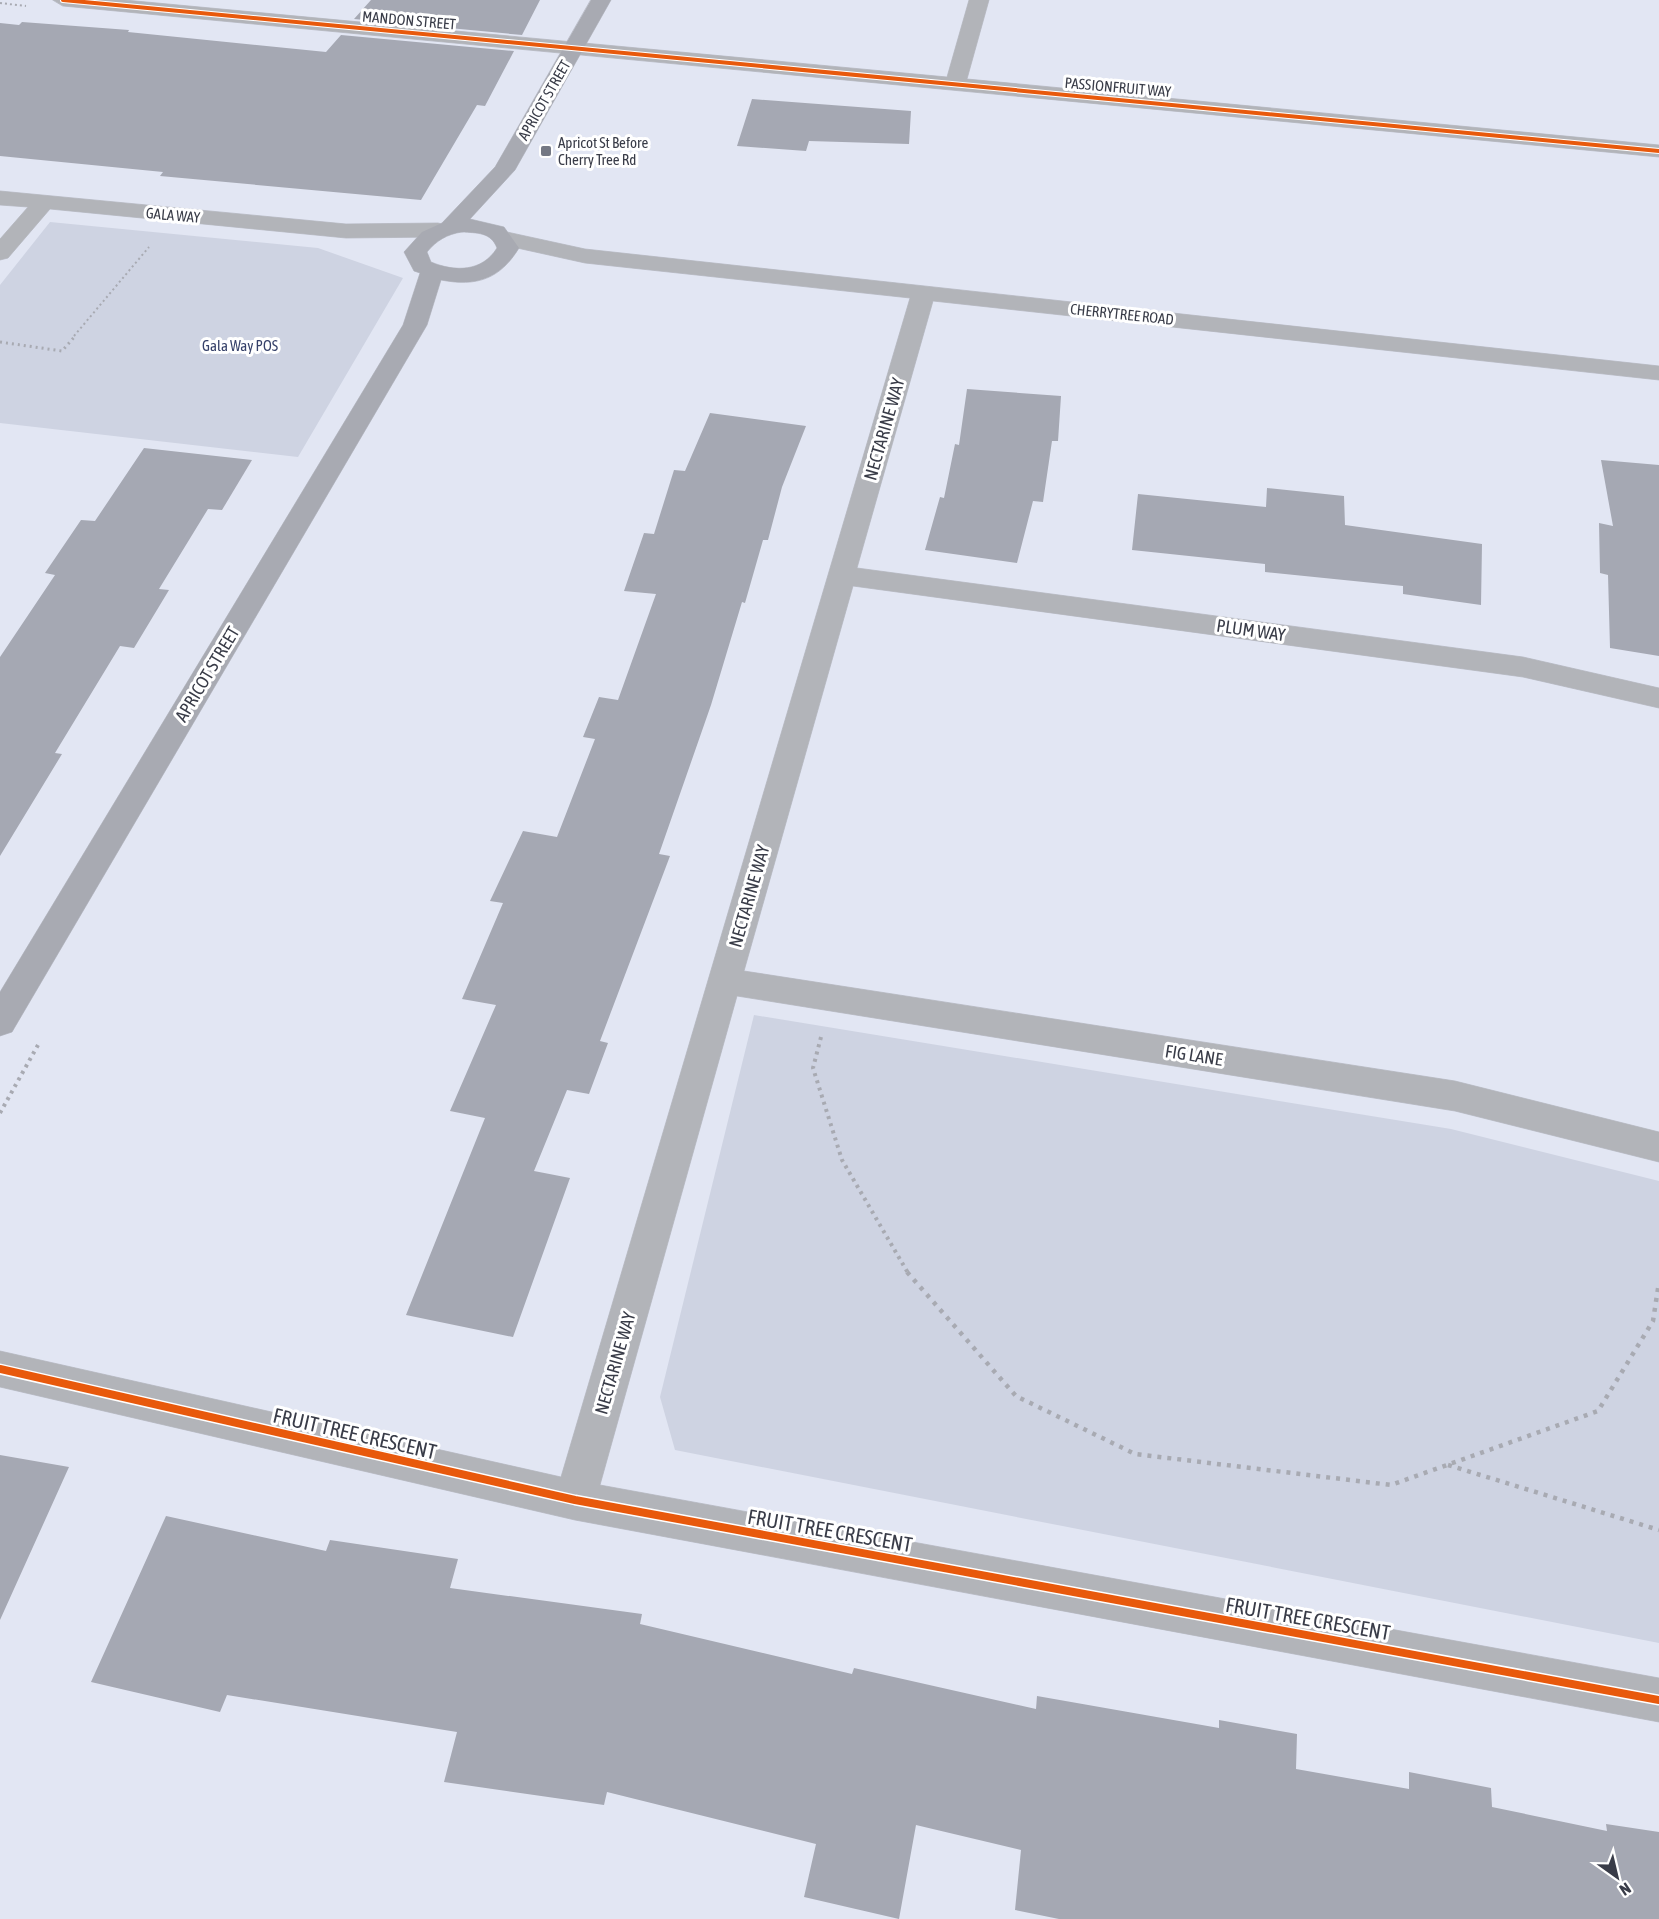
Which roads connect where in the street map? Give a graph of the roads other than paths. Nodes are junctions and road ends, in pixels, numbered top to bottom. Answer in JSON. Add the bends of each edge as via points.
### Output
{"nodes":[{"id":1,"x":63,"y":0,"type":"edge"},
{"id":2,"x":243,"y":0,"type":"edge"},
{"id":3,"x":601,"y":0,"type":"edge"},
{"id":4,"x":979,"y":0,"type":"edge"},
{"id":5,"x":230,"y":16,"type":"junction"},
{"id":6,"x":574,"y":47,"type":"junction"},
{"id":7,"x":954,"y":84,"type":"junction"},
{"id":8,"x":1659,"y":151,"type":"edge"},
{"id":9,"x":504,"y":170,"type":"junction"},
{"id":10,"x":0,"y":198,"type":"edge"},
{"id":11,"x":43,"y":204,"type":"junction"},
{"id":12,"x":444,"y":229,"type":"junction"},
{"id":13,"x":346,"y":231,"type":"junction"},
{"id":14,"x":501,"y":234,"type":"junction"},
{"id":15,"x":416,"y":252,"type":"junction"},
{"id":16,"x":0,"y":253,"type":"edge"},
{"id":17,"x":585,"y":256,"type":"junction"},
{"id":18,"x":499,"y":263,"type":"junction"},
{"id":19,"x":432,"y":271,"type":"junction"},
{"id":20,"x":474,"y":274,"type":"junction"},
{"id":21,"x":923,"y":293,"type":"junction"},
{"id":22,"x":415,"y":326,"type":"junction"},
{"id":23,"x":1659,"y":373,"type":"edge"},
{"id":24,"x":842,"y":575,"type":"junction"},
{"id":25,"x":1659,"y":698,"type":"edge"},
{"id":26,"x":725,"y":981,"type":"junction"},
{"id":27,"x":0,"y":1022,"type":"edge"},
{"id":28,"x":1659,"y":1147,"type":"edge"},
{"id":29,"x":0,"y":1369,"type":"edge"},
{"id":30,"x":575,"y":1500,"type":"junction"},
{"id":31,"x":1659,"y":1700,"type":"edge"}],
"edges":[{"from":1,"to":5,"type":"street","name":"MANDON STREET"},
{"from":2,"to":5,"type":"street"},
{"from":3,"to":6,"type":"street","name":"APRICOT STREET"},
{"from":4,"to":7,"type":"street"},
{"from":5,"to":6,"type":"street","name":"MANDON STREET"},
{"from":6,"to":7,"type":"street","name":"PASSIONFRUIT WAY"},
{"from":6,"to":9,"type":"street","name":"APRICOT STREET"},
{"from":7,"to":8,"type":"street","name":"PASSIONFRUIT WAY"},
{"from":9,"to":12,"type":"street","name":"APRICOT STREET"},
{"from":9,"to":14,"type":"street","name":"APRICOT STREET"},
{"from":10,"to":11,"type":"street","name":"GALA WAY"},
{"from":11,"to":13,"type":"street","name":"GALA WAY"},
{"from":11,"to":16,"type":"street"},
{"from":12,"to":13,"type":"street","name":"GALA WAY"},
{"from":12,"to":14,"type":"street","via":[[480,225]]},
{"from":12,"to":15,"type":"street","name":"APRICOT STREET","via":[[424,239]]},
{"from":13,"to":15,"type":"street","name":"GALA WAY"},
{"from":14,"to":17,"type":"street","name":"CHERRYTREE ROAD"},
{"from":14,"to":18,"type":"street","name":"APRICOT STREET","via":[[508,248]]},
{"from":15,"to":19,"type":"street","via":[[422,266]]},
{"from":17,"to":18,"type":"street","name":"CHERRYTREE ROAD"},
{"from":17,"to":21,"type":"street","name":"CHERRYTREE ROAD"},
{"from":18,"to":20,"type":"street"},
{"from":19,"to":20,"type":"street","via":[[444,275]]},
{"from":19,"to":22,"type":"street","name":"APRICOT STREET"},
{"from":20,"to":22,"type":"street","name":"APRICOT STREET"},
{"from":21,"to":23,"type":"street","name":"CHERRYTREE ROAD"},
{"from":21,"to":24,"type":"street","name":"NECTARINE WAY"},
{"from":22,"to":27,"type":"street","name":"APRICOT STREET"},
{"from":24,"to":25,"type":"street","name":"PLUM WAY","via":[[1523,667]]},
{"from":24,"to":26,"type":"street","name":"NECTARINE WAY"},
{"from":26,"to":28,"type":"street","name":"FIG LANE","via":[[1455,1096]]},
{"from":26,"to":30,"type":"street","name":"NECTARINE WAY"},
{"from":29,"to":30,"type":"street","name":"FRUIT TREE CRESCENT"},
{"from":30,"to":31,"type":"street","name":"FRUIT TREE CRESCENT"}]}
